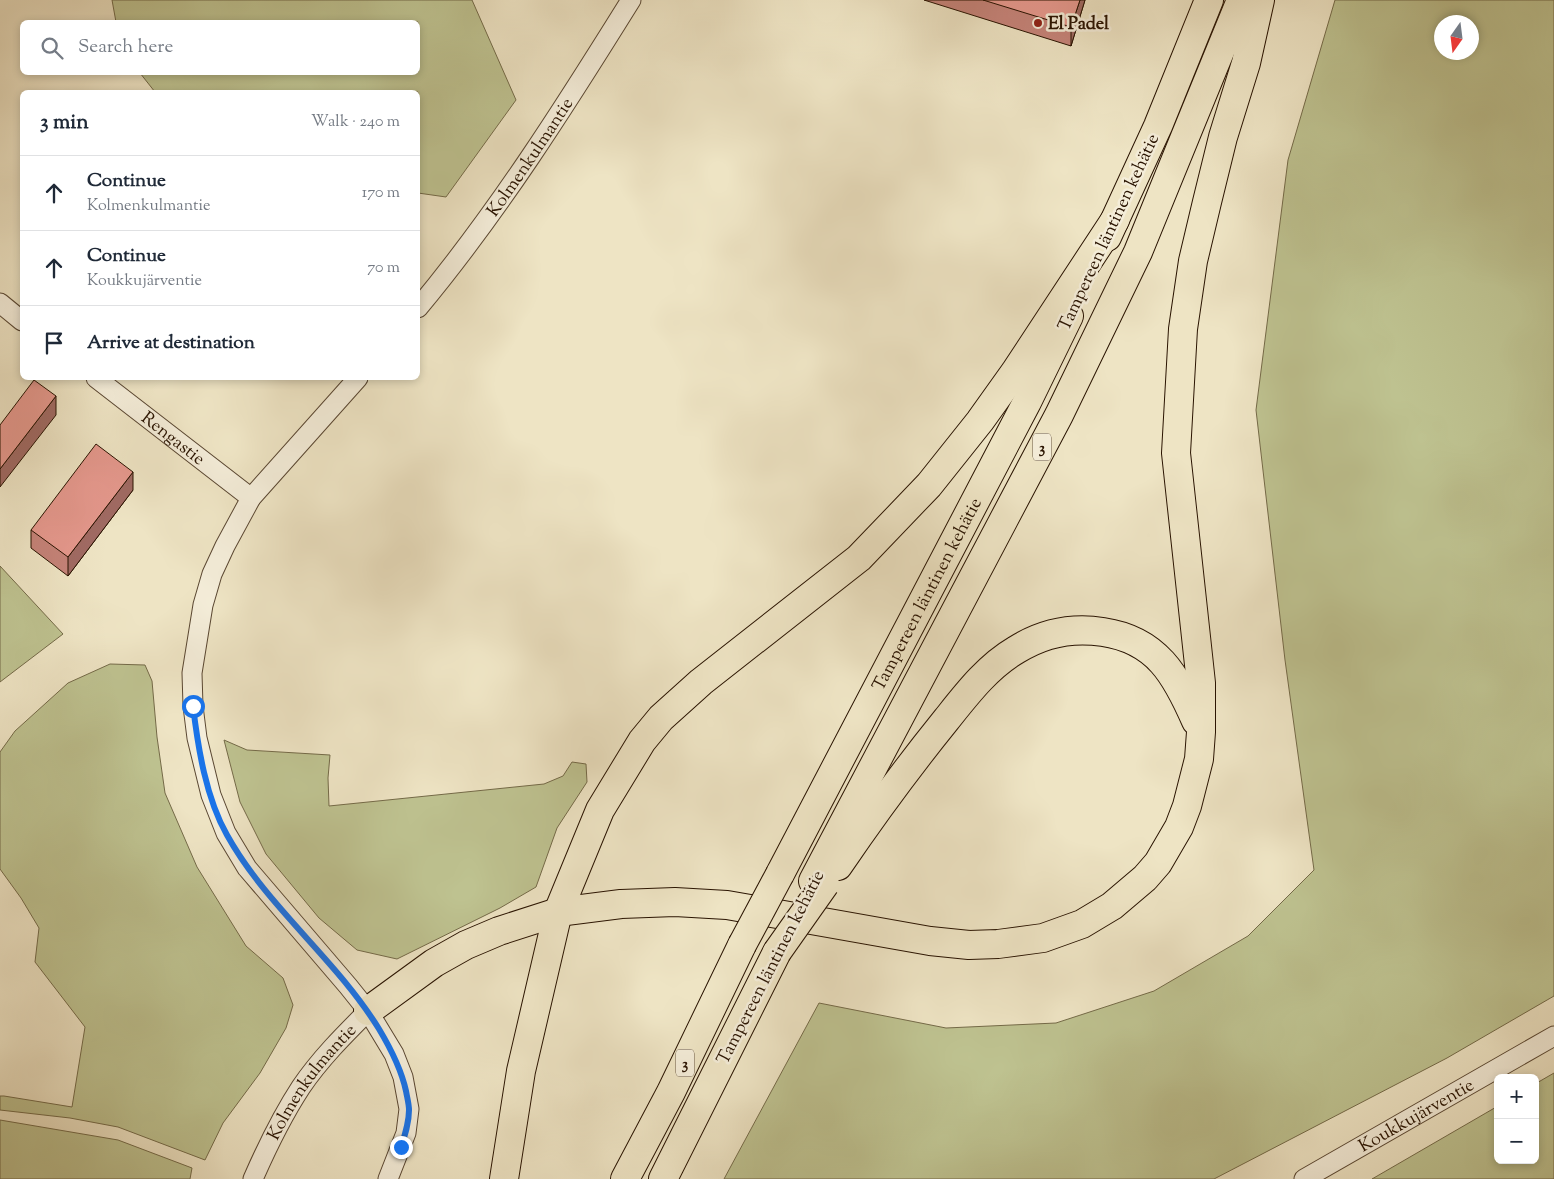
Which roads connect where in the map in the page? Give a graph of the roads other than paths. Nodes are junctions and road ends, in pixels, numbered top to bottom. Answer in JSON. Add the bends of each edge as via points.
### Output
{"nodes":[{"id":1,"x":631,"y":0,"type":"edge"},
{"id":2,"x":1209,"y":0,"type":"edge"},
{"id":3,"x":1241,"y":0,"type":"edge"},
{"id":4,"x":1260,"y":0,"type":"edge"},
{"id":5,"x":1115,"y":220,"type":"junction"},
{"id":6,"x":0,"y":303,"type":"edge"},
{"id":7,"x":420,"y":305,"type":"edge"},
{"id":8,"x":20,"y":319,"type":"edge"},
{"id":9,"x":99,"y":380,"type":"edge"},
{"id":10,"x":356,"y":380,"type":"edge"},
{"id":11,"x":251,"y":498,"type":"junction"},
{"id":12,"x":1201,"y":732,"type":"junction"},
{"id":13,"x":819,"y":883,"type":"junction"},
{"id":14,"x":558,"y":912,"type":"junction"},
{"id":15,"x":368,"y":1011,"type":"junction"},
{"id":16,"x":1554,"y":1036,"type":"edge"},
{"id":17,"x":253,"y":1179,"type":"edge"},
{"id":18,"x":388,"y":1179,"type":"edge"},
{"id":19,"x":504,"y":1179,"type":"edge"},
{"id":20,"x":625,"y":1179,"type":"edge"},
{"id":21,"x":663,"y":1179,"type":"edge"},
{"id":22,"x":1304,"y":1179,"type":"edge"}],
"edges":[{"from":1,"to":7,"type":"street","name":"Kolmenkulmantie","via":[[552,125]]},
{"from":2,"to":5,"type":"highway","name":"Tampereen läntinen kehätie","number":"3"},
{"from":3,"to":13,"type":"highway","name":"Tampereen läntinen kehätie","number":"3","via":[[1138,252]]},
{"from":4,"to":12,"type":"highway","via":[[1193,261],[1183,329],[1176,453],[1200,683]]},
{"from":5,"to":14,"type":"highway","via":[[980,421],[929,485],[859,558],[700,682],[661,718],[642,741],[600,810]]},
{"from":5,"to":20,"type":"highway","name":"Tampereen läntinen kehätie","number":"3","bridge":true,"via":[[1027,402],[742,945]]},
{"from":6,"to":8,"type":"street"},
{"from":9,"to":11,"type":"street","name":"Rengastie"},
{"from":10,"to":11,"type":"street","name":"Kolmenkulmantie"},
{"from":11,"to":15,"type":"street","name":"Kolmenkulmantie","via":[[212,574],[203,604],[192,673],[197,738],[211,795],[226,833],[247,868]]},
{"from":12,"to":13,"type":"highway","via":[[1182,690],[1155,654],[1114,634],[1074,629],[1055,632],[1015,650],[968,693]]},
{"from":12,"to":14,"type":"highway","via":[[1199,760],[1187,806],[1158,863],[1127,895],[1100,915],[1043,938],[969,945],[736,906],[675,902],[621,904]]},
{"from":13,"to":21,"type":"highway","name":"Tampereen läntinen kehätie","number":"3","bridge":true,"via":[[778,952]]},
{"from":14,"to":15,"type":"highway","via":[[466,945],[434,963]]},
{"from":14,"to":19,"type":"highway","via":[[521,1071]]},
{"from":15,"to":17,"type":"street","name":"Kolmenkulmantie","via":[[332,1048],[302,1086],[274,1132]]},
{"from":15,"to":18,"type":"street","via":[[394,1054],[403,1077],[409,1109],[406,1133]]},
{"from":16,"to":22,"type":"street","name":"Koukkujärventie"}]}
